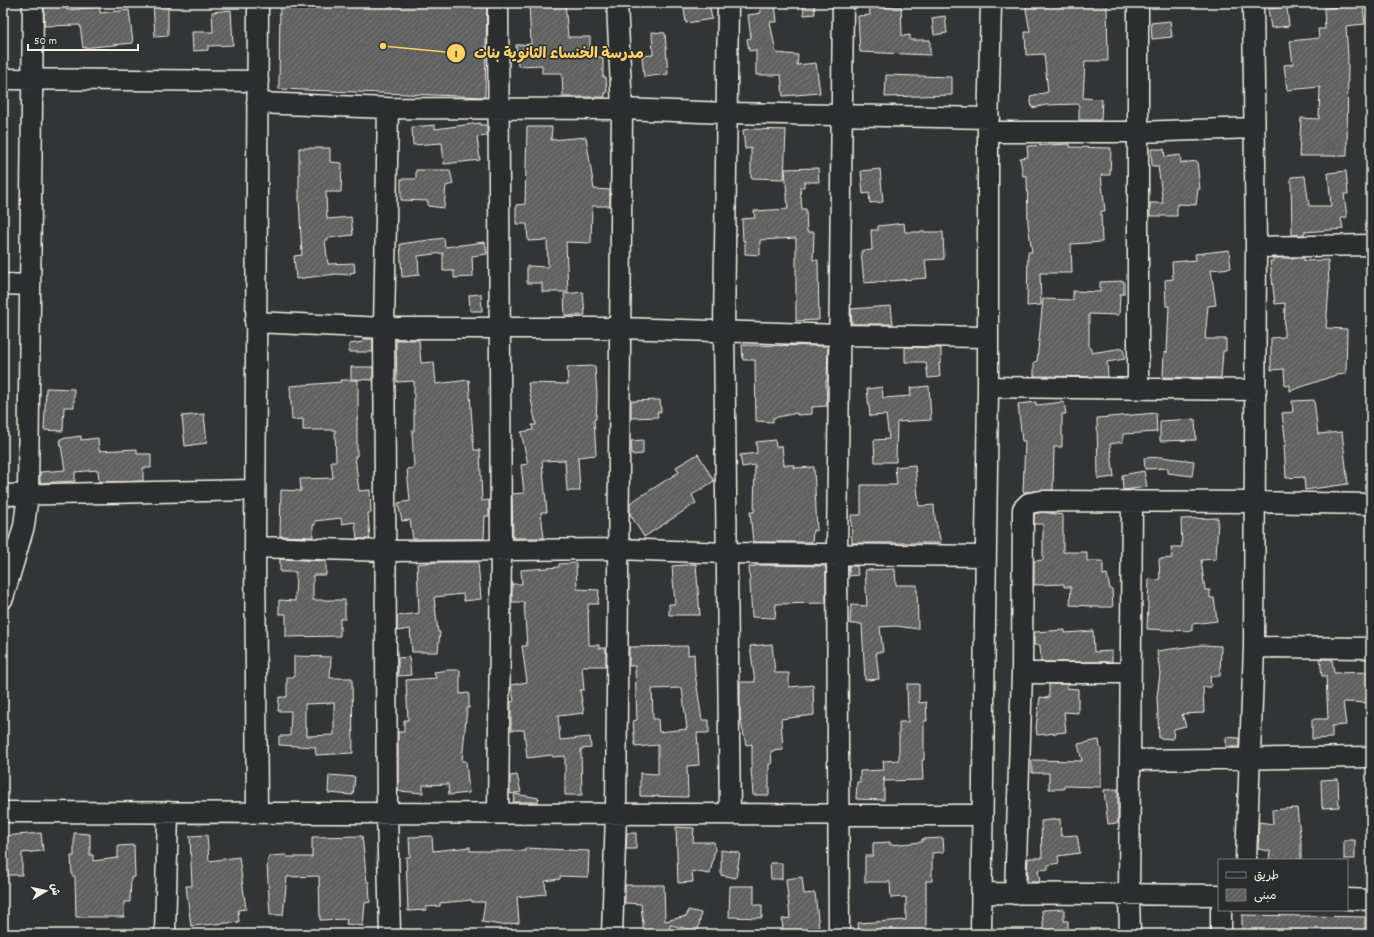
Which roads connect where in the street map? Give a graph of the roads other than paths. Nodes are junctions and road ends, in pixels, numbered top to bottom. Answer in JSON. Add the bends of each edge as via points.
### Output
{"nodes":[{"id":1,"x":33,"y":3,"type":"edge"},
{"id":2,"x":258,"y":3,"type":"edge"},
{"id":3,"x":498,"y":3,"type":"edge"},
{"id":4,"x":617,"y":3,"type":"edge"},
{"id":5,"x":728,"y":3,"type":"edge"},
{"id":6,"x":843,"y":3,"type":"edge"},
{"id":7,"x":991,"y":3,"type":"edge"},
{"id":8,"x":1138,"y":3,"type":"edge"},
{"id":9,"x":1253,"y":3,"type":"edge"},
{"id":10,"x":3,"y":79,"type":"edge"},
{"id":11,"x":31,"y":80,"type":"junction"},
{"id":12,"x":258,"y":81,"type":"junction"},
{"id":13,"x":257,"y":103,"type":"junction"},
{"id":14,"x":388,"y":108,"type":"junction"},
{"id":15,"x":500,"y":109,"type":"junction"},
{"id":16,"x":622,"y":109,"type":"junction"},
{"id":17,"x":726,"y":113,"type":"junction"},
{"id":18,"x":843,"y":116,"type":"junction"},
{"id":19,"x":988,"y":125,"type":"junction"},
{"id":20,"x":1254,"y":128,"type":"junction"},
{"id":21,"x":1137,"y":132,"type":"junction"},
{"id":22,"x":1371,"y":245,"type":"edge"},
{"id":23,"x":1256,"y":247,"type":"junction"},
{"id":24,"x":3,"y":284,"type":"edge"},
{"id":25,"x":30,"y":285,"type":"junction"},
{"id":26,"x":255,"y":322,"type":"junction"},
{"id":27,"x":499,"y":327,"type":"junction"},
{"id":28,"x":384,"y":328,"type":"junction"},
{"id":29,"x":620,"y":328,"type":"junction"},
{"id":30,"x":724,"y":332,"type":"junction"},
{"id":31,"x":839,"y":335,"type":"junction"},
{"id":32,"x":988,"y":338,"type":"junction"},
{"id":33,"x":988,"y":387,"type":"junction"},
{"id":34,"x":1138,"y":388,"type":"junction"},
{"id":35,"x":1256,"y":390,"type":"junction"},
{"id":36,"x":255,"y":490,"type":"junction"},
{"id":37,"x":28,"y":494,"type":"junction"},
{"id":38,"x":3,"y":495,"type":"edge"},
{"id":39,"x":1132,"y":501,"type":"junction"},
{"id":40,"x":1255,"y":502,"type":"junction"},
{"id":41,"x":1371,"y":504,"type":"edge"},
{"id":42,"x":255,"y":547,"type":"junction"},
{"id":43,"x":617,"y":549,"type":"junction"},
{"id":44,"x":501,"y":550,"type":"junction"},
{"id":45,"x":386,"y":551,"type":"junction"},
{"id":46,"x":727,"y":553,"type":"junction"},
{"id":47,"x":837,"y":553,"type":"junction"},
{"id":48,"x":985,"y":556,"type":"junction"},
{"id":49,"x":3,"y":598,"type":"edge"},
{"id":50,"x":1254,"y":647,"type":"junction"},
{"id":51,"x":1371,"y":648,"type":"edge"},
{"id":52,"x":1022,"y":673,"type":"junction"},
{"id":53,"x":1130,"y":673,"type":"junction"},
{"id":54,"x":1371,"y":756,"type":"edge"},
{"id":55,"x":1250,"y":758,"type":"junction"},
{"id":56,"x":1131,"y":760,"type":"junction"},
{"id":57,"x":3,"y":812,"type":"edge"},
{"id":58,"x":168,"y":812,"type":"junction"},
{"id":59,"x":257,"y":812,"type":"junction"},
{"id":60,"x":386,"y":813,"type":"junction"},
{"id":61,"x":498,"y":813,"type":"junction"},
{"id":62,"x":616,"y":814,"type":"junction"},
{"id":63,"x":730,"y":814,"type":"junction"},
{"id":64,"x":839,"y":814,"type":"junction"},
{"id":65,"x":982,"y":815,"type":"junction"},
{"id":66,"x":1246,"y":859,"type":"edge"},
{"id":67,"x":982,"y":893,"type":"junction"},
{"id":68,"x":1015,"y":894,"type":"junction"},
{"id":69,"x":1129,"y":895,"type":"junction"},
{"id":70,"x":1218,"y":895,"type":"edge"},
{"id":71,"x":1348,"y":899,"type":"edge"},
{"id":72,"x":1371,"y":900,"type":"edge"},
{"id":73,"x":1221,"y":911,"type":"edge"},
{"id":74,"x":151,"y":934,"type":"edge"},
{"id":75,"x":165,"y":934,"type":"edge"},
{"id":76,"x":173,"y":934,"type":"edge"},
{"id":77,"x":390,"y":934,"type":"edge"},
{"id":78,"x":612,"y":934,"type":"edge"},
{"id":79,"x":839,"y":934,"type":"edge"},
{"id":80,"x":981,"y":934,"type":"edge"},
{"id":81,"x":1130,"y":934,"type":"edge"},
{"id":82,"x":1221,"y":934,"type":"edge"}],
"edges":[{"from":1,"to":11,"type":"street"},
{"from":2,"to":12,"type":"street"},
{"from":3,"to":15,"type":"street"},
{"from":4,"to":16,"type":"street"},
{"from":5,"to":17,"type":"street"},
{"from":6,"to":18,"type":"street"},
{"from":7,"to":19,"type":"street"},
{"from":8,"to":21,"type":"street"},
{"from":9,"to":20,"type":"street"},
{"from":10,"to":11,"type":"street"},
{"from":11,"to":12,"type":"street"},
{"from":11,"to":25,"type":"street"},
{"from":12,"to":13,"type":"street"},
{"from":13,"to":14,"type":"street"},
{"from":13,"to":26,"type":"street"},
{"from":14,"to":15,"type":"street"},
{"from":14,"to":28,"type":"street"},
{"from":15,"to":16,"type":"street"},
{"from":15,"to":27,"type":"street"},
{"from":16,"to":17,"type":"street"},
{"from":16,"to":29,"type":"street"},
{"from":17,"to":18,"type":"street"},
{"from":17,"to":30,"type":"street"},
{"from":18,"to":19,"type":"street"},
{"from":18,"to":31,"type":"street"},
{"from":19,"to":21,"type":"street"},
{"from":19,"to":32,"type":"street"},
{"from":20,"to":21,"type":"street"},
{"from":20,"to":23,"type":"street"},
{"from":21,"to":34,"type":"street"},
{"from":22,"to":23,"type":"street"},
{"from":23,"to":35,"type":"street"},
{"from":24,"to":25,"type":"street"},
{"from":25,"to":37,"type":"street"},
{"from":26,"to":28,"type":"street"},
{"from":26,"to":36,"type":"street"},
{"from":27,"to":28,"type":"street"},
{"from":27,"to":29,"type":"street"},
{"from":27,"to":44,"type":"street"},
{"from":28,"to":45,"type":"street"},
{"from":29,"to":30,"type":"street"},
{"from":29,"to":43,"type":"street"},
{"from":30,"to":31,"type":"street"},
{"from":30,"to":46,"type":"street"},
{"from":31,"to":32,"type":"street"},
{"from":31,"to":47,"type":"street"},
{"from":32,"to":33,"type":"street"},
{"from":33,"to":34,"type":"street"},
{"from":33,"to":48,"type":"street"},
{"from":34,"to":35,"type":"street"},
{"from":35,"to":40,"type":"street"},
{"from":36,"to":37,"type":"street"},
{"from":36,"to":42,"type":"street"},
{"from":37,"to":38,"type":"street"},
{"from":37,"to":49,"type":"street","via":[[24,526]]},
{"from":39,"to":40,"type":"street"},
{"from":39,"to":52,"type":"street","via":[[1041,501],[1029,503],[1022,509]]},
{"from":39,"to":53,"type":"street"},
{"from":40,"to":41,"type":"street"},
{"from":40,"to":50,"type":"street"},
{"from":42,"to":45,"type":"street"},
{"from":42,"to":59,"type":"street"},
{"from":43,"to":44,"type":"street"},
{"from":43,"to":46,"type":"street"},
{"from":43,"to":62,"type":"street"},
{"from":44,"to":45,"type":"street"},
{"from":44,"to":61,"type":"street"},
{"from":45,"to":60,"type":"street"},
{"from":46,"to":47,"type":"street"},
{"from":46,"to":63,"type":"street"},
{"from":47,"to":48,"type":"street"},
{"from":47,"to":64,"type":"street"},
{"from":48,"to":65,"type":"street"},
{"from":50,"to":51,"type":"street"},
{"from":50,"to":55,"type":"street"},
{"from":52,"to":53,"type":"street"},
{"from":52,"to":68,"type":"street"},
{"from":53,"to":56,"type":"street"},
{"from":54,"to":55,"type":"street"},
{"from":55,"to":56,"type":"street"},
{"from":55,"to":66,"type":"street"},
{"from":56,"to":69,"type":"street"},
{"from":57,"to":58,"type":"street"},
{"from":58,"to":59,"type":"street"},
{"from":58,"to":75,"type":"street"},
{"from":59,"to":60,"type":"street"},
{"from":60,"to":61,"type":"street"},
{"from":60,"to":77,"type":"street"},
{"from":61,"to":62,"type":"street"},
{"from":62,"to":63,"type":"street"},
{"from":62,"to":78,"type":"street"},
{"from":63,"to":64,"type":"street"},
{"from":64,"to":65,"type":"street"},
{"from":64,"to":79,"type":"street"},
{"from":65,"to":67,"type":"street"},
{"from":67,"to":68,"type":"street"},
{"from":67,"to":80,"type":"street"},
{"from":68,"to":69,"type":"street"},
{"from":69,"to":70,"type":"street"},
{"from":69,"to":81,"type":"street"},
{"from":71,"to":72,"type":"street"},
{"from":73,"to":82,"type":"street"},
{"from":74,"to":75,"type":"street"},
{"from":75,"to":76,"type":"street"}]}
